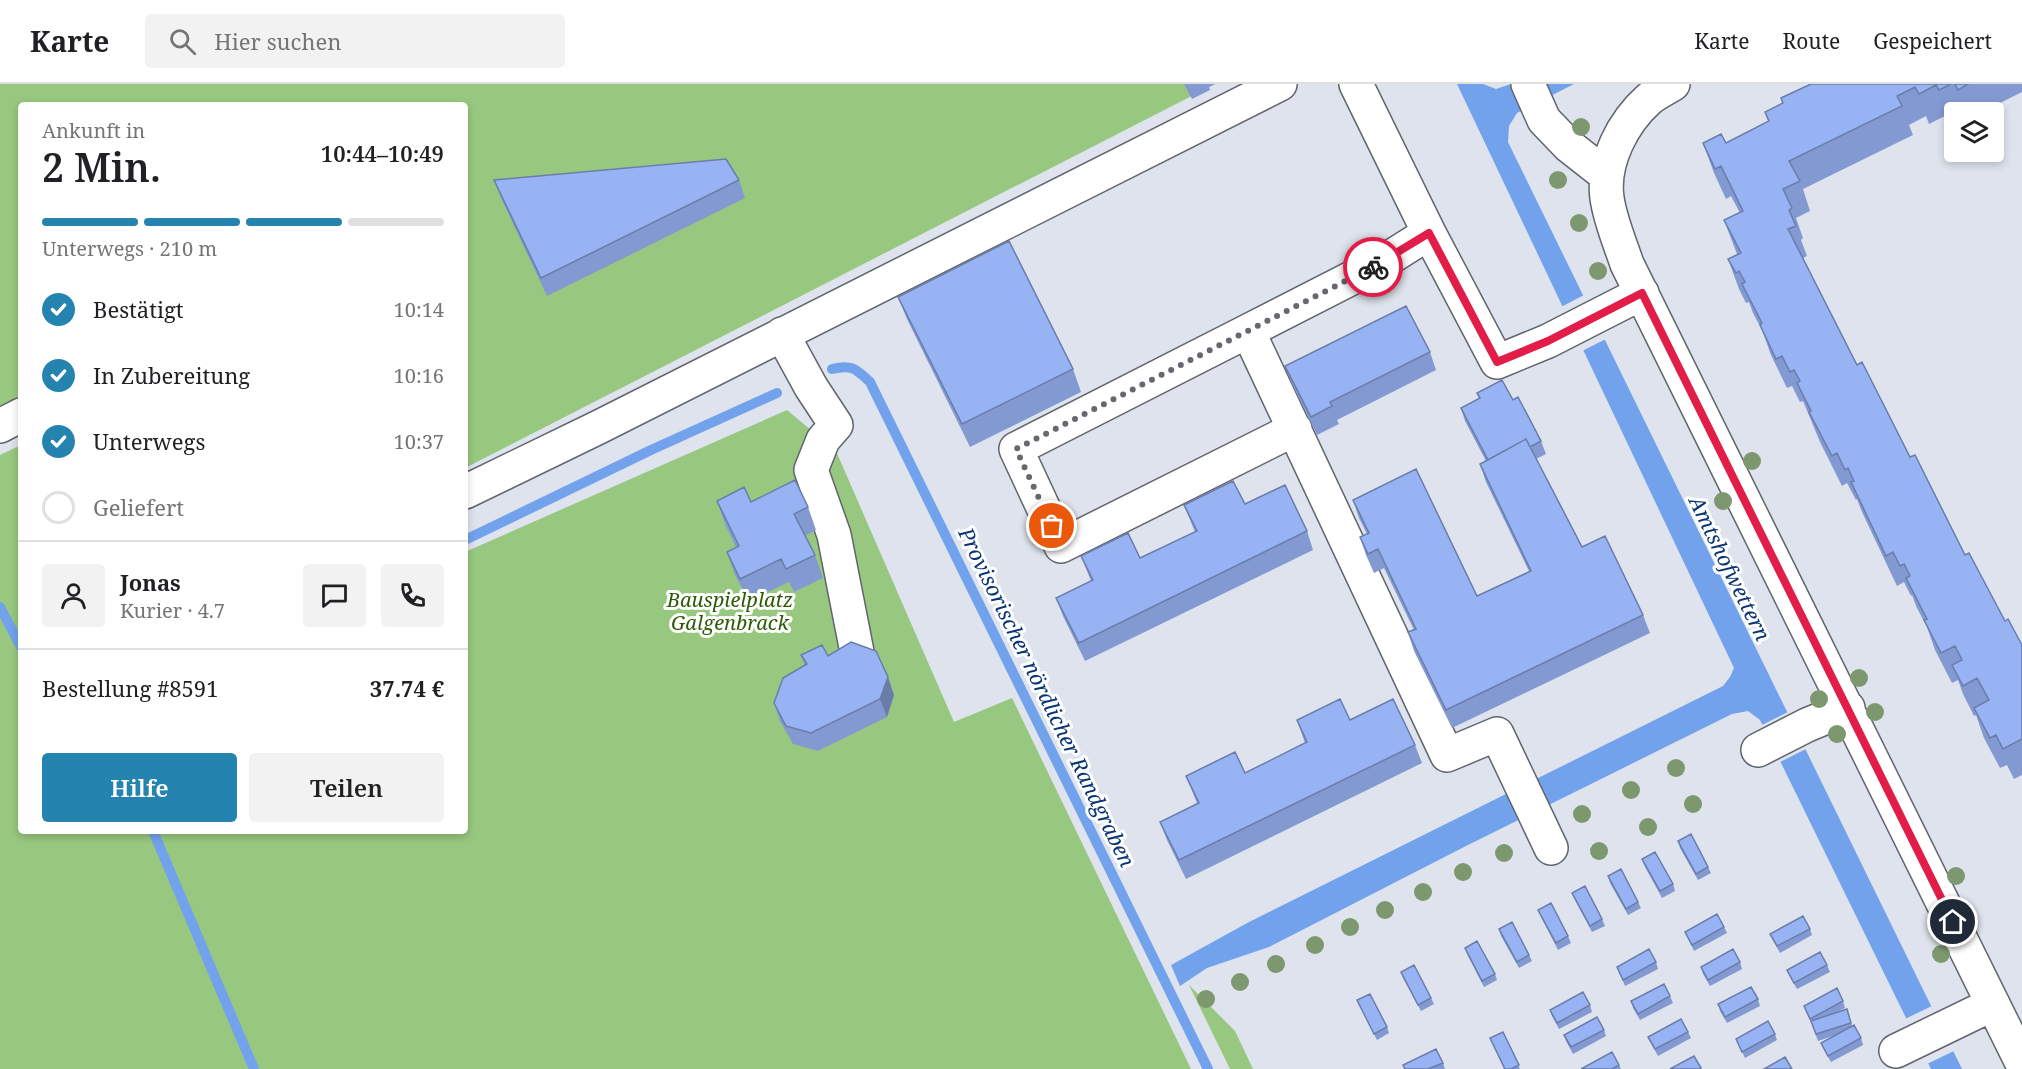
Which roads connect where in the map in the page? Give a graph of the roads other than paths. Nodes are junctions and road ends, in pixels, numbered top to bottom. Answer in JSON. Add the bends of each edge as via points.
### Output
{"nodes":[{"id":1,"x":1280,"y":84,"type":"edge"},
{"id":2,"x":1356,"y":84,"type":"edge"},
{"id":3,"x":1528,"y":84,"type":"edge"},
{"id":4,"x":1673,"y":84,"type":"edge"},
{"id":5,"x":1606,"y":176,"type":"junction"},
{"id":6,"x":1429,"y":233,"type":"junction"},
{"id":7,"x":1642,"y":293,"type":"junction"},
{"id":8,"x":1248,"y":331,"type":"junction"},
{"id":9,"x":782,"y":334,"type":"junction"},
{"id":10,"x":18,"y":417,"type":"edge"},
{"id":11,"x":0,"y":426,"type":"edge"},
{"id":12,"x":1294,"y":429,"type":"junction"},
{"id":13,"x":468,"y":491,"type":"edge"},
{"id":14,"x":857,"y":652,"type":"edge"},
{"id":15,"x":1848,"y":708,"type":"junction"},
{"id":16,"x":1758,"y":750,"type":"dead end"},
{"id":17,"x":1546,"y":838,"type":"dead end"},
{"id":18,"x":1993,"y":1004,"type":"junction"},
{"id":19,"x":1896,"y":1051,"type":"dead end"},
{"id":20,"x":2022,"y":1063,"type":"edge"}],
"edges":[{"from":1,"to":9,"type":"street"},
{"from":2,"to":6,"type":"street"},
{"from":3,"to":5,"type":"street","via":[[1544,120]]},
{"from":4,"to":5,"type":"street","via":[[1650,98],[1631,120],[1614,148]]},
{"from":5,"to":7,"type":"street","via":[[1612,220]]},
{"from":6,"to":7,"type":"street","via":[[1497,362]]},
{"from":6,"to":8,"type":"street","via":[[1383,262]]},
{"from":7,"to":15,"type":"street"},
{"from":8,"to":12,"type":"street"},
{"from":8,"to":12,"type":"street","via":[[1016,449],[1061,546]]},
{"from":9,"to":13,"type":"street"},
{"from":9,"to":14,"type":"street","via":[[836,425],[823,440],[811,470],[834,535]]},
{"from":10,"to":11,"type":"street"},
{"from":12,"to":17,"type":"street","via":[[1447,755],[1497,734]]},
{"from":15,"to":16,"type":"street"},
{"from":15,"to":18,"type":"street"},
{"from":18,"to":19,"type":"street"},
{"from":18,"to":20,"type":"street"}]}
